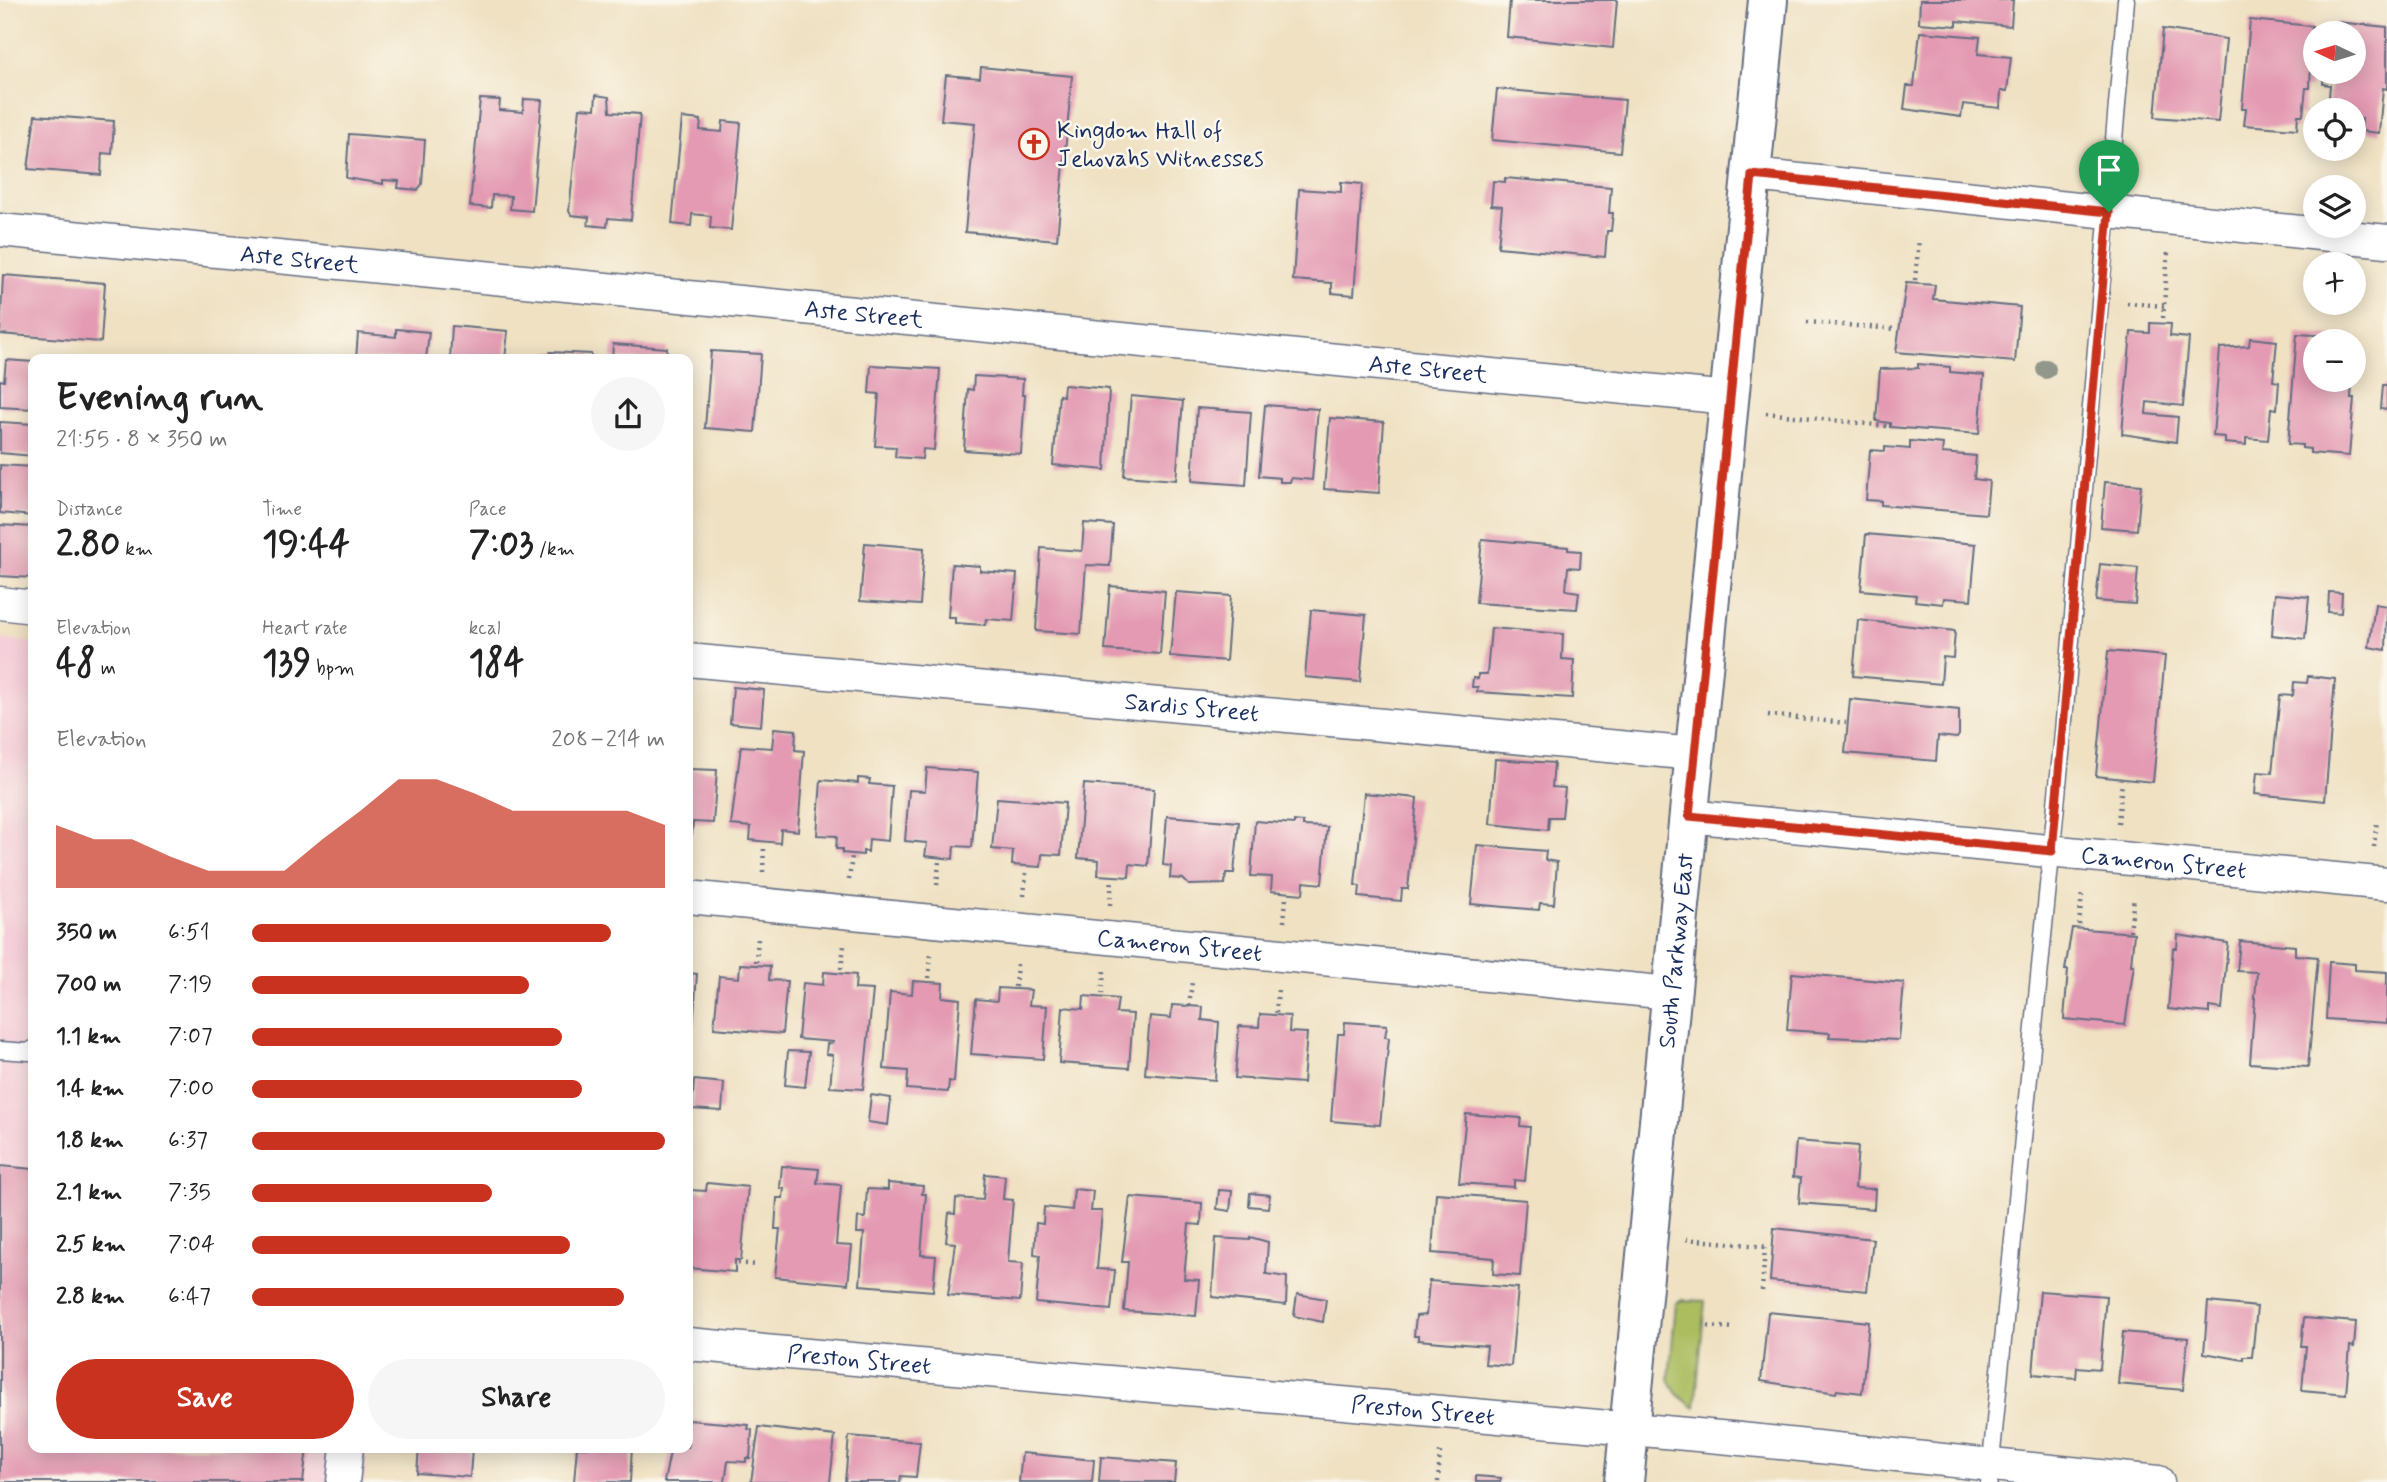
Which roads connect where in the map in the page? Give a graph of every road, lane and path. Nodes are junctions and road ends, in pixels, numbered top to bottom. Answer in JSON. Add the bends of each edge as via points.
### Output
{"nodes":[{"id":1,"x":1769,"y":0,"type":"edge"},
{"id":2,"x":2126,"y":0,"type":"edge"},
{"id":3,"x":1752,"y":175,"type":"junction"},
{"id":4,"x":2109,"y":212,"type":"junction"},
{"id":5,"x":0,"y":230,"type":"edge"},
{"id":6,"x":1919,"y":240,"type":"dead end"},
{"id":7,"x":2387,"y":241,"type":"edge"},
{"id":8,"x":2169,"y":247,"type":"dead end"},
{"id":9,"x":1915,"y":280,"type":"dead end"},
{"id":10,"x":2127,"y":303,"type":"dead end"},
{"id":11,"x":2164,"y":306,"type":"junction"},
{"id":12,"x":2163,"y":318,"type":"dead end"},
{"id":13,"x":1807,"y":322,"type":"dead end"},
{"id":14,"x":1895,"y":329,"type":"dead end"},
{"id":15,"x":1746,"y":405,"type":"junction"},
{"id":16,"x":1887,"y":426,"type":"dead end"},
{"id":17,"x":0,"y":603,"type":"edge"},
{"id":18,"x":28,"y":606,"type":"edge"},
{"id":19,"x":693,"y":660,"type":"edge"},
{"id":20,"x":1768,"y":715,"type":"dead end"},
{"id":21,"x":1846,"y":723,"type":"dead end"},
{"id":22,"x":1694,"y":754,"type":"junction"},
{"id":23,"x":2122,"y":782,"type":"dead end"},
{"id":24,"x":1689,"y":816,"type":"junction"},
{"id":25,"x":2377,"y":821,"type":"dead end"},
{"id":26,"x":2118,"y":834,"type":"dead end"},
{"id":27,"x":764,"y":845,"type":"dead end"},
{"id":28,"x":2052,"y":851,"type":"junction"},
{"id":29,"x":852,"y":856,"type":"dead end"},
{"id":30,"x":939,"y":862,"type":"dead end"},
{"id":31,"x":2380,"y":872,"type":"edge"},
{"id":32,"x":1026,"y":873,"type":"dead end"},
{"id":33,"x":762,"y":874,"type":"dead end"},
{"id":34,"x":1112,"y":878,"type":"dead end"},
{"id":35,"x":849,"y":883,"type":"dead end"},
{"id":36,"x":936,"y":891,"type":"dead end"},
{"id":37,"x":2082,"y":893,"type":"dead end"},
{"id":38,"x":693,"y":897,"type":"edge"},
{"id":39,"x":1286,"y":898,"type":"dead end"},
{"id":40,"x":2134,"y":898,"type":"dead end"},
{"id":41,"x":1023,"y":900,"type":"dead end"},
{"id":42,"x":1109,"y":908,"type":"dead end"},
{"id":43,"x":1284,"y":925,"type":"dead end"},
{"id":44,"x":2079,"y":925,"type":"dead end"},
{"id":45,"x":2130,"y":931,"type":"dead end"},
{"id":46,"x":758,"y":934,"type":"dead end"},
{"id":47,"x":844,"y":942,"type":"dead end"},
{"id":48,"x":931,"y":950,"type":"dead end"},
{"id":49,"x":1018,"y":958,"type":"dead end"},
{"id":50,"x":755,"y":962,"type":"dead end"},
{"id":51,"x":1105,"y":966,"type":"dead end"},
{"id":52,"x":841,"y":969,"type":"dead end"},
{"id":53,"x":1193,"y":975,"type":"dead end"},
{"id":54,"x":929,"y":978,"type":"dead end"},
{"id":55,"x":1279,"y":983,"type":"dead end"},
{"id":56,"x":1015,"y":987,"type":"dead end"},
{"id":57,"x":1670,"y":993,"type":"junction"},
{"id":58,"x":1102,"y":994,"type":"dead end"},
{"id":59,"x":1189,"y":1006,"type":"dead end"},
{"id":60,"x":1276,"y":1013,"type":"dead end"},
{"id":61,"x":0,"y":1050,"type":"edge"},
{"id":62,"x":28,"y":1052,"type":"edge"},
{"id":63,"x":1681,"y":1238,"type":"dead end"},
{"id":64,"x":738,"y":1263,"type":"dead end"},
{"id":65,"x":757,"y":1265,"type":"dead end"},
{"id":66,"x":1762,"y":1291,"type":"dead end"},
{"id":67,"x":1708,"y":1326,"type":"dead end"},
{"id":68,"x":1734,"y":1328,"type":"dead end"},
{"id":69,"x":693,"y":1344,"type":"edge"},
{"id":70,"x":1629,"y":1429,"type":"junction"},
{"id":71,"x":1440,"y":1452,"type":"dead end"},
{"id":72,"x":346,"y":1453,"type":"edge"},
{"id":73,"x":1990,"y":1474,"type":"edge"},
{"id":74,"x":343,"y":1482,"type":"edge"},
{"id":75,"x":1438,"y":1482,"type":"edge"},
{"id":76,"x":1624,"y":1482,"type":"edge"},
{"id":77,"x":2158,"y":1482,"type":"edge"}],
"edges":[{"from":1,"to":3,"type":"main road","name":"South Parkway East"},
{"from":2,"to":4,"type":"lane"},
{"from":3,"to":4,"type":"street"},
{"from":3,"to":15,"type":"main road","name":"South Parkway East"},
{"from":4,"to":7,"type":"street"},
{"from":4,"to":28,"type":"lane"},
{"from":5,"to":15,"type":"street","name":"Aste Street"},
{"from":6,"to":9,"type":"path"},
{"from":8,"to":11,"type":"path"},
{"from":10,"to":11,"type":"path"},
{"from":11,"to":12,"type":"path"},
{"from":13,"to":14,"type":"path"},
{"from":15,"to":16,"type":"path"},
{"from":15,"to":22,"type":"main road","name":"South Parkway East"},
{"from":17,"to":18,"type":"street"},
{"from":19,"to":22,"type":"street","name":"Sardis Street"},
{"from":20,"to":21,"type":"path"},
{"from":22,"to":24,"type":"main road","name":"South Parkway East"},
{"from":23,"to":26,"type":"path"},
{"from":24,"to":28,"type":"street","name":"Cameron Street"},
{"from":24,"to":57,"type":"main road","name":"South Parkway East"},
{"from":25,"to":31,"type":"path"},
{"from":27,"to":33,"type":"path"},
{"from":28,"to":31,"type":"street","name":"Cameron Street"},
{"from":28,"to":73,"type":"lane"},
{"from":29,"to":35,"type":"path"},
{"from":30,"to":36,"type":"path"},
{"from":32,"to":41,"type":"path"},
{"from":34,"to":42,"type":"path"},
{"from":37,"to":44,"type":"path"},
{"from":38,"to":57,"type":"street","name":"Cameron Street"},
{"from":39,"to":43,"type":"path"},
{"from":40,"to":45,"type":"path"},
{"from":46,"to":50,"type":"path"},
{"from":47,"to":52,"type":"path"},
{"from":48,"to":54,"type":"path"},
{"from":49,"to":56,"type":"path"},
{"from":51,"to":58,"type":"path"},
{"from":53,"to":59,"type":"path"},
{"from":55,"to":60,"type":"path"},
{"from":57,"to":70,"type":"main road","name":"South Parkway East"},
{"from":61,"to":62,"type":"lane"},
{"from":63,"to":66,"type":"path","via":[[1767,1247]]},
{"from":64,"to":65,"type":"path"},
{"from":67,"to":68,"type":"path"},
{"from":69,"to":70,"type":"street","name":"Preston Street"},
{"from":70,"to":73,"type":"street","name":"Preston Street"},
{"from":70,"to":76,"type":"main road","name":"South Parkway East"},
{"from":71,"to":75,"type":"path"},
{"from":72,"to":74,"type":"street"},
{"from":73,"to":77,"type":"street","name":"Preston Street"}]}
